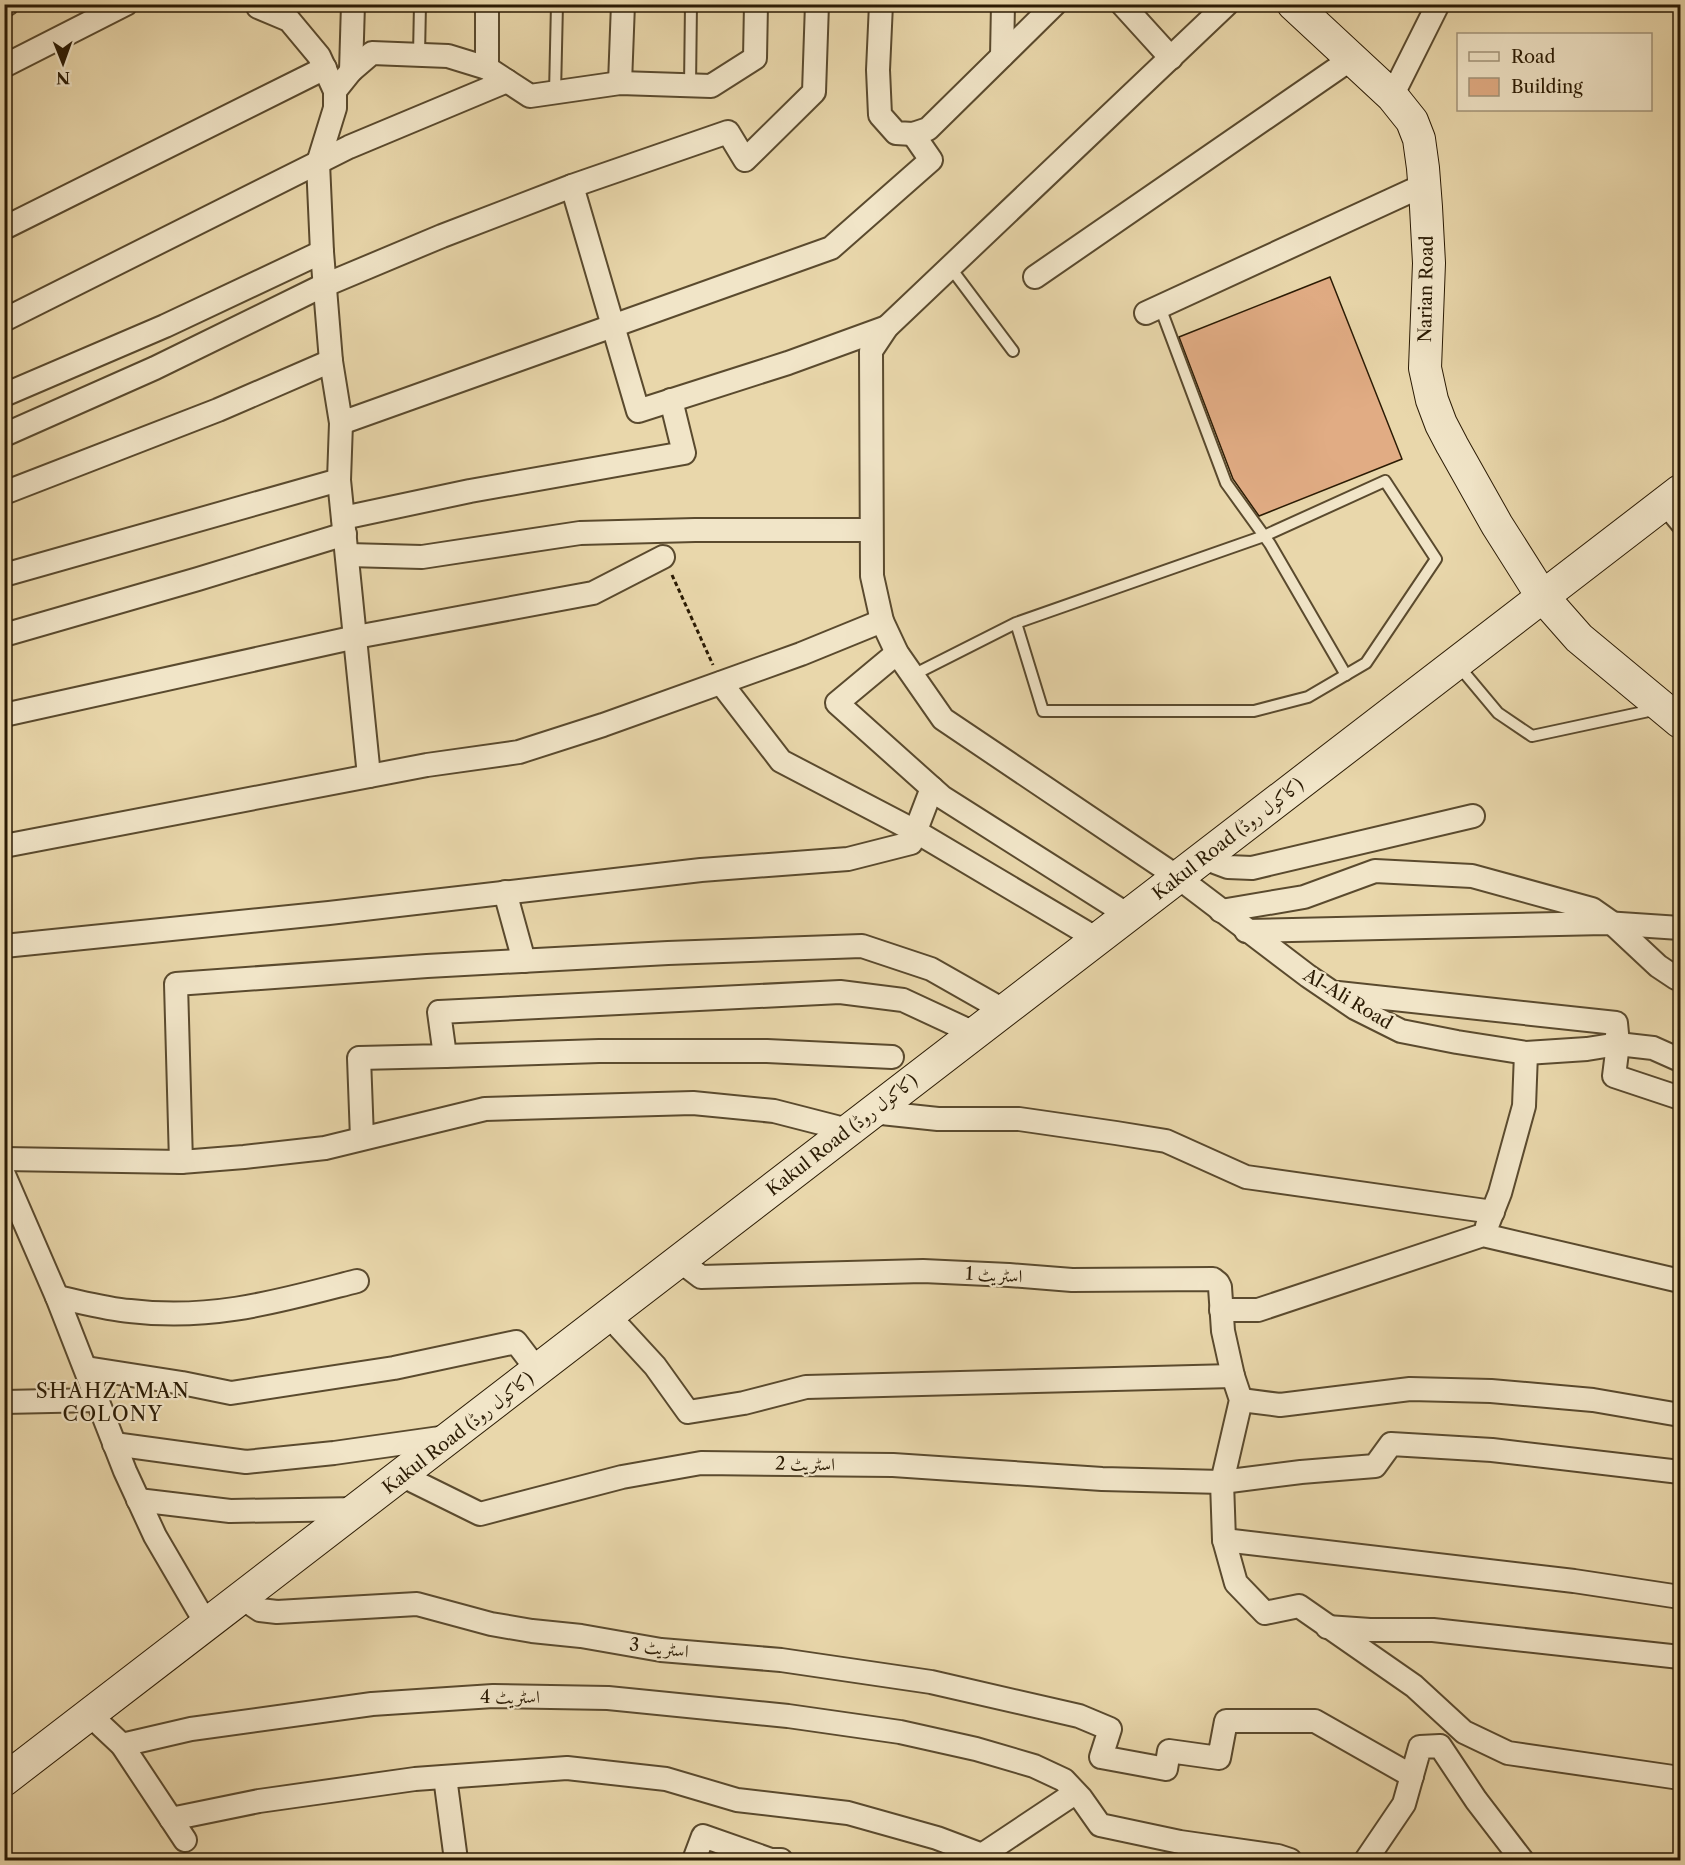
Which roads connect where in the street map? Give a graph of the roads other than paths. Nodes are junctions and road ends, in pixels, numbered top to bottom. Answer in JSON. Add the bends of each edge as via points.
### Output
{"nodes":[{"id":1,"x":126,"y":4,"type":"edge"},
{"id":2,"x":257,"y":4,"type":"edge"},
{"id":3,"x":353,"y":4,"type":"edge"},
{"id":4,"x":420,"y":4,"type":"edge"},
{"id":5,"x":487,"y":4,"type":"edge"},
{"id":6,"x":557,"y":4,"type":"edge"},
{"id":7,"x":623,"y":4,"type":"edge"},
{"id":8,"x":691,"y":4,"type":"edge"},
{"id":9,"x":756,"y":4,"type":"edge"},
{"id":10,"x":817,"y":4,"type":"edge"},
{"id":11,"x":881,"y":4,"type":"edge"},
{"id":12,"x":1003,"y":4,"type":"edge"},
{"id":13,"x":1055,"y":4,"type":"edge"},
{"id":14,"x":1122,"y":4,"type":"edge"},
{"id":15,"x":1227,"y":4,"type":"edge"},
{"id":16,"x":1293,"y":4,"type":"edge"},
{"id":17,"x":1438,"y":4,"type":"edge"},
{"id":18,"x":419,"y":55,"type":"junction"},
{"id":19,"x":1002,"y":56,"type":"junction"},
{"id":20,"x":1171,"y":58,"type":"junction"},
{"id":21,"x":1352,"y":58,"type":"junction"},
{"id":22,"x":4,"y":66,"type":"edge"},
{"id":23,"x":325,"y":68,"type":"junction"},
{"id":24,"x":487,"y":68,"type":"junction"},
{"id":25,"x":351,"y":71,"type":"junction"},
{"id":26,"x":507,"y":81,"type":"junction"},
{"id":27,"x":620,"y":83,"type":"junction"},
{"id":28,"x":690,"y":86,"type":"junction"},
{"id":29,"x":335,"y":91,"type":"junction"},
{"id":30,"x":555,"y":93,"type":"junction"},
{"id":31,"x":1392,"y":96,"type":"junction"},
{"id":32,"x":913,"y":134,"type":"junction"},
{"id":33,"x":318,"y":163,"type":"junction"},
{"id":34,"x":1424,"y":185,"type":"junction"},
{"id":35,"x":572,"y":186,"type":"junction"},
{"id":36,"x":4,"y":228,"type":"edge"},
{"id":37,"x":322,"y":252,"type":"junction"},
{"id":38,"x":950,"y":267,"type":"junction"},
{"id":39,"x":1035,"y":277,"type":"dead end"},
{"id":40,"x":325,"y":286,"type":"junction"},
{"id":41,"x":1153,"y":310,"type":"joint"},
{"id":42,"x":4,"y":321,"type":"edge"},
{"id":43,"x":614,"y":326,"type":"junction"},
{"id":44,"x":887,"y":327,"type":"junction"},
{"id":45,"x":1013,"y":351,"type":"dead end"},
{"id":46,"x":331,"y":361,"type":"junction"},
{"id":47,"x":4,"y":395,"type":"edge"},
{"id":48,"x":671,"y":400,"type":"junction"},
{"id":49,"x":341,"y":423,"type":"junction"},
{"id":50,"x":4,"y":435,"type":"edge"},
{"id":51,"x":339,"y":480,"type":"junction"},
{"id":52,"x":4,"y":493,"type":"edge"},
{"id":53,"x":1670,"y":499,"type":"edge"},
{"id":54,"x":871,"y":530,"type":"junction"},
{"id":55,"x":1680,"y":530,"type":"edge"},
{"id":56,"x":345,"y":536,"type":"junction"},
{"id":57,"x":1264,"y":536,"type":"junction"},
{"id":58,"x":663,"y":557,"type":"road end"},
{"id":59,"x":4,"y":575,"type":"edge"},
{"id":60,"x":1542,"y":596,"type":"junction"},
{"id":61,"x":882,"y":621,"type":"junction"},
{"id":62,"x":1016,"y":623,"type":"junction"},
{"id":63,"x":4,"y":635,"type":"edge"},
{"id":64,"x":356,"y":637,"type":"junction"},
{"id":65,"x":897,"y":653,"type":"junction"},
{"id":66,"x":1456,"y":663,"type":"junction"},
{"id":67,"x":913,"y":675,"type":"junction"},
{"id":68,"x":1346,"y":675,"type":"junction"},
{"id":69,"x":721,"y":682,"type":"junction"},
{"id":70,"x":4,"y":715,"type":"edge"},
{"id":71,"x":1672,"y":715,"type":"edge"},
{"id":72,"x":369,"y":776,"type":"junction"},
{"id":73,"x":932,"y":788,"type":"junction"},
{"id":74,"x":1473,"y":816,"type":"dead end"},
{"id":75,"x":915,"y":831,"type":"junction"},
{"id":76,"x":4,"y":846,"type":"edge"},
{"id":77,"x":1204,"y":858,"type":"junction"},
{"id":78,"x":1179,"y":878,"type":"junction"},
{"id":79,"x":505,"y":892,"type":"junction"},
{"id":80,"x":1221,"y":911,"type":"junction"},
{"id":81,"x":1128,"y":915,"type":"junction"},
{"id":82,"x":1612,"y":923,"type":"junction"},
{"id":83,"x":1680,"y":928,"type":"edge"},
{"id":84,"x":1246,"y":930,"type":"junction"},
{"id":85,"x":1097,"y":939,"type":"junction"},
{"id":86,"x":4,"y":946,"type":"edge"},
{"id":87,"x":524,"y":961,"type":"junction"},
{"id":88,"x":1680,"y":978,"type":"edge"},
{"id":89,"x":1332,"y":993,"type":"junction"},
{"id":90,"x":1005,"y":1011,"type":"junction"},
{"id":91,"x":974,"y":1034,"type":"junction"},
{"id":92,"x":1618,"y":1044,"type":"junction"},
{"id":93,"x":1526,"y":1053,"type":"junction"},
{"id":94,"x":445,"y":1056,"type":"junction"},
{"id":95,"x":892,"y":1057,"type":"dead end"},
{"id":96,"x":1680,"y":1060,"type":"edge"},
{"id":97,"x":1680,"y":1098,"type":"edge"},
{"id":98,"x":860,"y":1121,"type":"junction"},
{"id":99,"x":362,"y":1138,"type":"junction"},
{"id":100,"x":4,"y":1158,"type":"edge"},
{"id":101,"x":181,"y":1162,"type":"junction"},
{"id":102,"x":4,"y":1175,"type":"edge"},
{"id":103,"x":1493,"y":1212,"type":"junction"},
{"id":104,"x":1483,"y":1235,"type":"junction"},
{"id":105,"x":680,"y":1261,"type":"junction"},
{"id":106,"x":357,"y":1281,"type":"dead end"},
{"id":107,"x":1680,"y":1281,"type":"edge"},
{"id":108,"x":57,"y":1297,"type":"junction"},
{"id":109,"x":1221,"y":1310,"type":"junction"},
{"id":110,"x":609,"y":1316,"type":"junction"},
{"id":111,"x":86,"y":1368,"type":"junction"},
{"id":112,"x":538,"y":1371,"type":"junction"},
{"id":113,"x":1233,"y":1376,"type":"junction"},
{"id":114,"x":98,"y":1400,"type":"junction"},
{"id":115,"x":1241,"y":1400,"type":"junction"},
{"id":116,"x":4,"y":1402,"type":"edge"},
{"id":117,"x":1680,"y":1415,"type":"edge"},
{"id":118,"x":452,"y":1436,"type":"junction"},
{"id":119,"x":114,"y":1444,"type":"junction"},
{"id":120,"x":1680,"y":1472,"type":"edge"},
{"id":121,"x":403,"y":1476,"type":"junction"},
{"id":122,"x":1222,"y":1482,"type":"junction"},
{"id":123,"x":138,"y":1500,"type":"junction"},
{"id":124,"x":359,"y":1509,"type":"junction"},
{"id":125,"x":1224,"y":1540,"type":"junction"},
{"id":126,"x":1680,"y":1597,"type":"edge"},
{"id":127,"x":242,"y":1598,"type":"junction"},
{"id":128,"x":207,"y":1626,"type":"junction"},
{"id":129,"x":1327,"y":1627,"type":"junction"},
{"id":130,"x":1680,"y":1657,"type":"edge"},
{"id":131,"x":90,"y":1715,"type":"junction"},
{"id":132,"x":122,"y":1745,"type":"junction"},
{"id":133,"x":1412,"y":1776,"type":"junction"},
{"id":134,"x":445,"y":1777,"type":"junction"},
{"id":135,"x":1680,"y":1778,"type":"edge"},
{"id":136,"x":4,"y":1780,"type":"edge"},
{"id":137,"x":1075,"y":1793,"type":"junction"},
{"id":138,"x":171,"y":1819,"type":"junction"},
{"id":139,"x":185,"y":1840,"type":"dead end"},
{"id":140,"x":979,"y":1858,"type":"edge"},
{"id":141,"x":456,"y":1860,"type":"edge"},
{"id":142,"x":694,"y":1860,"type":"edge"},
{"id":143,"x":781,"y":1860,"type":"edge"},
{"id":144,"x":1290,"y":1860,"type":"edge"},
{"id":145,"x":1366,"y":1860,"type":"edge"},
{"id":146,"x":1522,"y":1860,"type":"edge"}],
"edges":[{"from":1,"to":22,"type":"street"},
{"from":2,"to":23,"type":"street","via":[[289,20]]},
{"from":3,"to":25,"type":"street"},
{"from":4,"to":18,"type":"lane"},
{"from":5,"to":24,"type":"street"},
{"from":6,"to":30,"type":"lane"},
{"from":7,"to":27,"type":"street"},
{"from":8,"to":28,"type":"lane"},
{"from":9,"to":28,"type":"street","via":[[754,58],[711,86]]},
{"from":10,"to":35,"type":"street","via":[[814,92],[745,160],[728,132]]},
{"from":11,"to":32,"type":"street","via":[[880,115],[896,133]]},
{"from":12,"to":19,"type":"street"},
{"from":13,"to":19,"type":"street"},
{"from":14,"to":20,"type":"street"},
{"from":15,"to":20,"type":"street"},
{"from":16,"to":21,"type":"main road","name":"Narian Road"},
{"from":17,"to":31,"type":"street"},
{"from":18,"to":24,"type":"street","via":[[448,56]]},
{"from":18,"to":25,"type":"street","via":[[372,52]]},
{"from":19,"to":32,"type":"street","via":[[928,129]]},
{"from":20,"to":38,"type":"street"},
{"from":21,"to":31,"type":"main road","name":"Narian Road"},
{"from":21,"to":39,"type":"street"},
{"from":23,"to":29,"type":"street"},
{"from":23,"to":36,"type":"street"},
{"from":24,"to":26,"type":"street"},
{"from":25,"to":29,"type":"street"},
{"from":26,"to":30,"type":"street","via":[[530,96]]},
{"from":26,"to":33,"type":"street"},
{"from":27,"to":28,"type":"street"},
{"from":27,"to":30,"type":"street"},
{"from":29,"to":33,"type":"street","via":[[335,108]]},
{"from":31,"to":34,"type":"main road","name":"Narian Road","via":[[1412,121],[1419,140]]},
{"from":32,"to":43,"type":"street","via":[[931,159],[831,248]]},
{"from":33,"to":37,"type":"street"},
{"from":33,"to":42,"type":"street"},
{"from":34,"to":41,"type":"street"},
{"from":34,"to":60,"type":"main road","name":"Narian Road","via":[[1429,263],[1425,368],[1432,400],[1497,525]]},
{"from":35,"to":40,"type":"street"},
{"from":35,"to":43,"type":"street"},
{"from":37,"to":40,"type":"street"},
{"from":37,"to":47,"type":"street","via":[[165,326]]},
{"from":38,"to":44,"type":"street"},
{"from":38,"to":45,"type":"lane"},
{"from":40,"to":46,"type":"street"},
{"from":40,"to":50,"type":"street"},
{"from":41,"to":57,"type":"lane","via":[[1227,483]]},
{"from":43,"to":48,"type":"street","via":[[638,411]]},
{"from":43,"to":49,"type":"street"},
{"from":44,"to":48,"type":"street"},
{"from":44,"to":54,"type":"street","name":"Al-Ali Road","via":[[871,351]]},
{"from":46,"to":49,"type":"street"},
{"from":46,"to":52,"type":"street","via":[[218,410]]},
{"from":48,"to":56,"type":"street","via":[[684,453],[470,491]]},
{"from":49,"to":51,"type":"street"},
{"from":51,"to":56,"type":"street"},
{"from":51,"to":59,"type":"street"},
{"from":53,"to":55,"type":"lane"},
{"from":53,"to":60,"type":"main road","name":"Kakul Road (کاکول روڈ)"},
{"from":54,"to":56,"type":"street","via":[[580,533],[422,557]]},
{"from":54,"to":61,"type":"street","name":"Al-Ali Road","via":[[872,576]]},
{"from":56,"to":63,"type":"street"},
{"from":56,"to":64,"type":"street"},
{"from":57,"to":62,"type":"lane"},
{"from":57,"to":68,"type":"lane"},
{"from":57,"to":68,"type":"lane","via":[[1385,481],[1437,559],[1366,663]]},
{"from":58,"to":64,"type":"street","via":[[593,593]]},
{"from":60,"to":66,"type":"main road","name":"Kakul Road (کاکول روڈ)"},
{"from":60,"to":71,"type":"main road","name":"Narian Road","via":[[1579,638]]},
{"from":61,"to":65,"type":"street","name":"Al-Ali Road"},
{"from":61,"to":69,"type":"street"},
{"from":62,"to":67,"type":"lane"},
{"from":62,"to":68,"type":"lane","via":[[1043,711],[1254,711],[1308,697]]},
{"from":64,"to":70,"type":"street"},
{"from":64,"to":72,"type":"street"},
{"from":65,"to":67,"type":"street","name":"Al-Ali Road"},
{"from":65,"to":73,"type":"street","via":[[837,703]]},
{"from":66,"to":71,"type":"lane","via":[[1498,713],[1532,736]]},
{"from":66,"to":77,"type":"main road","name":"Kakul Road (کاکول روڈ)"},
{"from":67,"to":78,"type":"street","name":"Al-Ali Road","via":[[943,719]]},
{"from":69,"to":72,"type":"street","via":[[519,752]]},
{"from":69,"to":75,"type":"street","via":[[781,760]]},
{"from":72,"to":76,"type":"street"},
{"from":73,"to":75,"type":"street"},
{"from":73,"to":81,"type":"street"},
{"from":74,"to":77,"type":"street","via":[[1252,867],[1228,867]]},
{"from":75,"to":79,"type":"street","via":[[911,843],[848,859],[701,870]]},
{"from":75,"to":85,"type":"street"},
{"from":77,"to":78,"type":"main road","name":"Kakul Road (کاکول روڈ)"},
{"from":78,"to":80,"type":"street","name":"Al-Ali Road"},
{"from":78,"to":81,"type":"main road","name":"Kakul Road (کاکول روڈ)"},
{"from":79,"to":86,"type":"street"},
{"from":79,"to":87,"type":"street"},
{"from":80,"to":82,"type":"street","via":[[1304,897],[1375,872],[1472,876],[1592,909]]},
{"from":80,"to":84,"type":"street","name":"Al-Ali Road"},
{"from":81,"to":85,"type":"main road","name":"Kakul Road (کاکول روڈ)"},
{"from":82,"to":83,"type":"street"},
{"from":82,"to":84,"type":"street"},
{"from":82,"to":88,"type":"street","via":[[1658,966]]},
{"from":84,"to":89,"type":"street","name":"Al-Ali Road"},
{"from":85,"to":90,"type":"main road","name":"Kakul Road (کاکول روڈ)"},
{"from":87,"to":90,"type":"street","via":[[862,946],[931,969]]},
{"from":87,"to":101,"type":"street","via":[[177,984]]},
{"from":89,"to":92,"type":"street","via":[[1616,1023]]},
{"from":89,"to":93,"type":"street","name":"Al-Ali Road","via":[[1401,1031]]},
{"from":90,"to":91,"type":"main road","name":"Kakul Road (کاکول روڈ)"},
{"from":91,"to":94,"type":"street","via":[[903,1000],[840,992],[439,1012]]},
{"from":91,"to":98,"type":"main road","name":"Kakul Road (کاکول روڈ)"},
{"from":92,"to":93,"type":"street","name":"Al-Ali Road"},
{"from":92,"to":96,"type":"street","name":"Al-Ali Road","via":[[1653,1048]]},
{"from":92,"to":97,"type":"street","via":[[1614,1076]]},
{"from":93,"to":103,"type":"street","via":[[1524,1106]]},
{"from":94,"to":95,"type":"street","via":[[767,1051]]},
{"from":94,"to":99,"type":"street","via":[[359,1058]]},
{"from":98,"to":99,"type":"street","via":[[693,1103],[485,1109]]},
{"from":98,"to":103,"type":"street","via":[[1018,1119],[1116,1133],[1166,1141],[1246,1177]]},
{"from":98,"to":105,"type":"main road","name":"Kakul Road (کاکول روڈ)"},
{"from":99,"to":101,"type":"street","via":[[325,1148]]},
{"from":100,"to":101,"type":"street"},
{"from":102,"to":108,"type":"street"},
{"from":103,"to":104,"type":"street"},
{"from":104,"to":107,"type":"street"},
{"from":104,"to":109,"type":"street","via":[[1258,1310]]},
{"from":105,"to":109,"type":"street","name":"اسٹریٹ 1","via":[[701,1277],[923,1271],[1072,1280],[1213,1279],[1220,1287]]},
{"from":105,"to":110,"type":"main road","name":"Kakul Road (کاکول روڈ)"},
{"from":106,"to":108,"type":"street","via":[[217,1313],[129,1311]]},
{"from":108,"to":111,"type":"street"},
{"from":109,"to":113,"type":"street","name":"اسٹریٹ 1"},
{"from":110,"to":112,"type":"main road","name":"Kakul Road (کاکول روڈ)"},
{"from":110,"to":113,"type":"street","via":[[655,1366],[688,1412],[806,1387]]},
{"from":111,"to":112,"type":"street","via":[[231,1394],[394,1368],[516,1342]]},
{"from":111,"to":114,"type":"street"},
{"from":112,"to":118,"type":"main road","name":"Kakul Road (کاکول روڈ)"},
{"from":113,"to":115,"type":"street","name":"اسٹریٹ 1"},
{"from":114,"to":116,"type":"street"},
{"from":114,"to":119,"type":"street"},
{"from":115,"to":117,"type":"street","via":[[1281,1405],[1410,1389],[1491,1391],[1593,1400]]},
{"from":115,"to":122,"type":"street"},
{"from":118,"to":119,"type":"street","via":[[246,1462]]},
{"from":118,"to":121,"type":"main road","name":"Kakul Road (کاکول روڈ)"},
{"from":119,"to":123,"type":"street"},
{"from":120,"to":122,"type":"street","name":"اسٹریٹ 2","via":[[1492,1450],[1391,1444],[1375,1466]]},
{"from":121,"to":122,"type":"street","name":"اسٹریٹ 2","via":[[480,1514],[622,1477],[701,1463],[893,1465],[1102,1479]]},
{"from":121,"to":124,"type":"main road","name":"Kakul Road (کاکول روڈ)"},
{"from":122,"to":125,"type":"street"},
{"from":123,"to":124,"type":"street","via":[[230,1511]]},
{"from":123,"to":128,"type":"street","via":[[154,1536]]},
{"from":124,"to":127,"type":"main road","name":"Kakul Road (کاکول روڈ)"},
{"from":125,"to":126,"type":"street"},
{"from":125,"to":129,"type":"street","via":[[1236,1583],[1265,1612],[1299,1606]]},
{"from":127,"to":128,"type":"main road","name":"Kakul Road (کاکول روڈ)"},
{"from":127,"to":133,"type":"street","name":"اسٹریٹ 3","via":[[260,1610],[277,1612],[417,1604],[532,1631],[931,1682],[1079,1716],[1110,1729],[1101,1757],[1166,1769],[1169,1751],[1219,1758],[1226,1721],[1315,1721]]},
{"from":128,"to":131,"type":"main road","name":"Kakul Road (کاکول روڈ)"},
{"from":129,"to":130,"type":"street","via":[[1433,1630]]},
{"from":129,"to":135,"type":"street","via":[[1414,1686],[1464,1732],[1508,1753]]},
{"from":131,"to":132,"type":"street"},
{"from":131,"to":136,"type":"main road","name":"Kakul Road (کاکول روڈ)"},
{"from":132,"to":137,"type":"street","name":"اسٹریٹ 4","via":[[191,1729],[372,1704],[493,1696],[608,1698],[900,1732],[1034,1766],[1064,1780]]},
{"from":132,"to":138,"type":"street"},
{"from":133,"to":145,"type":"street","via":[[1404,1804]]},
{"from":133,"to":146,"type":"street","via":[[1420,1747],[1440,1746]]},
{"from":134,"to":138,"type":"street","via":[[259,1801]]},
{"from":134,"to":140,"type":"street","via":[[567,1768],[666,1779],[737,1800],[848,1813],[937,1838]]},
{"from":134,"to":141,"type":"street"},
{"from":137,"to":140,"type":"street"},
{"from":137,"to":144,"type":"street","name":"اسٹریٹ 4","via":[[1100,1825]]},
{"from":138,"to":139,"type":"street"},
{"from":142,"to":143,"type":"street","via":[[703,1836]]}]}
